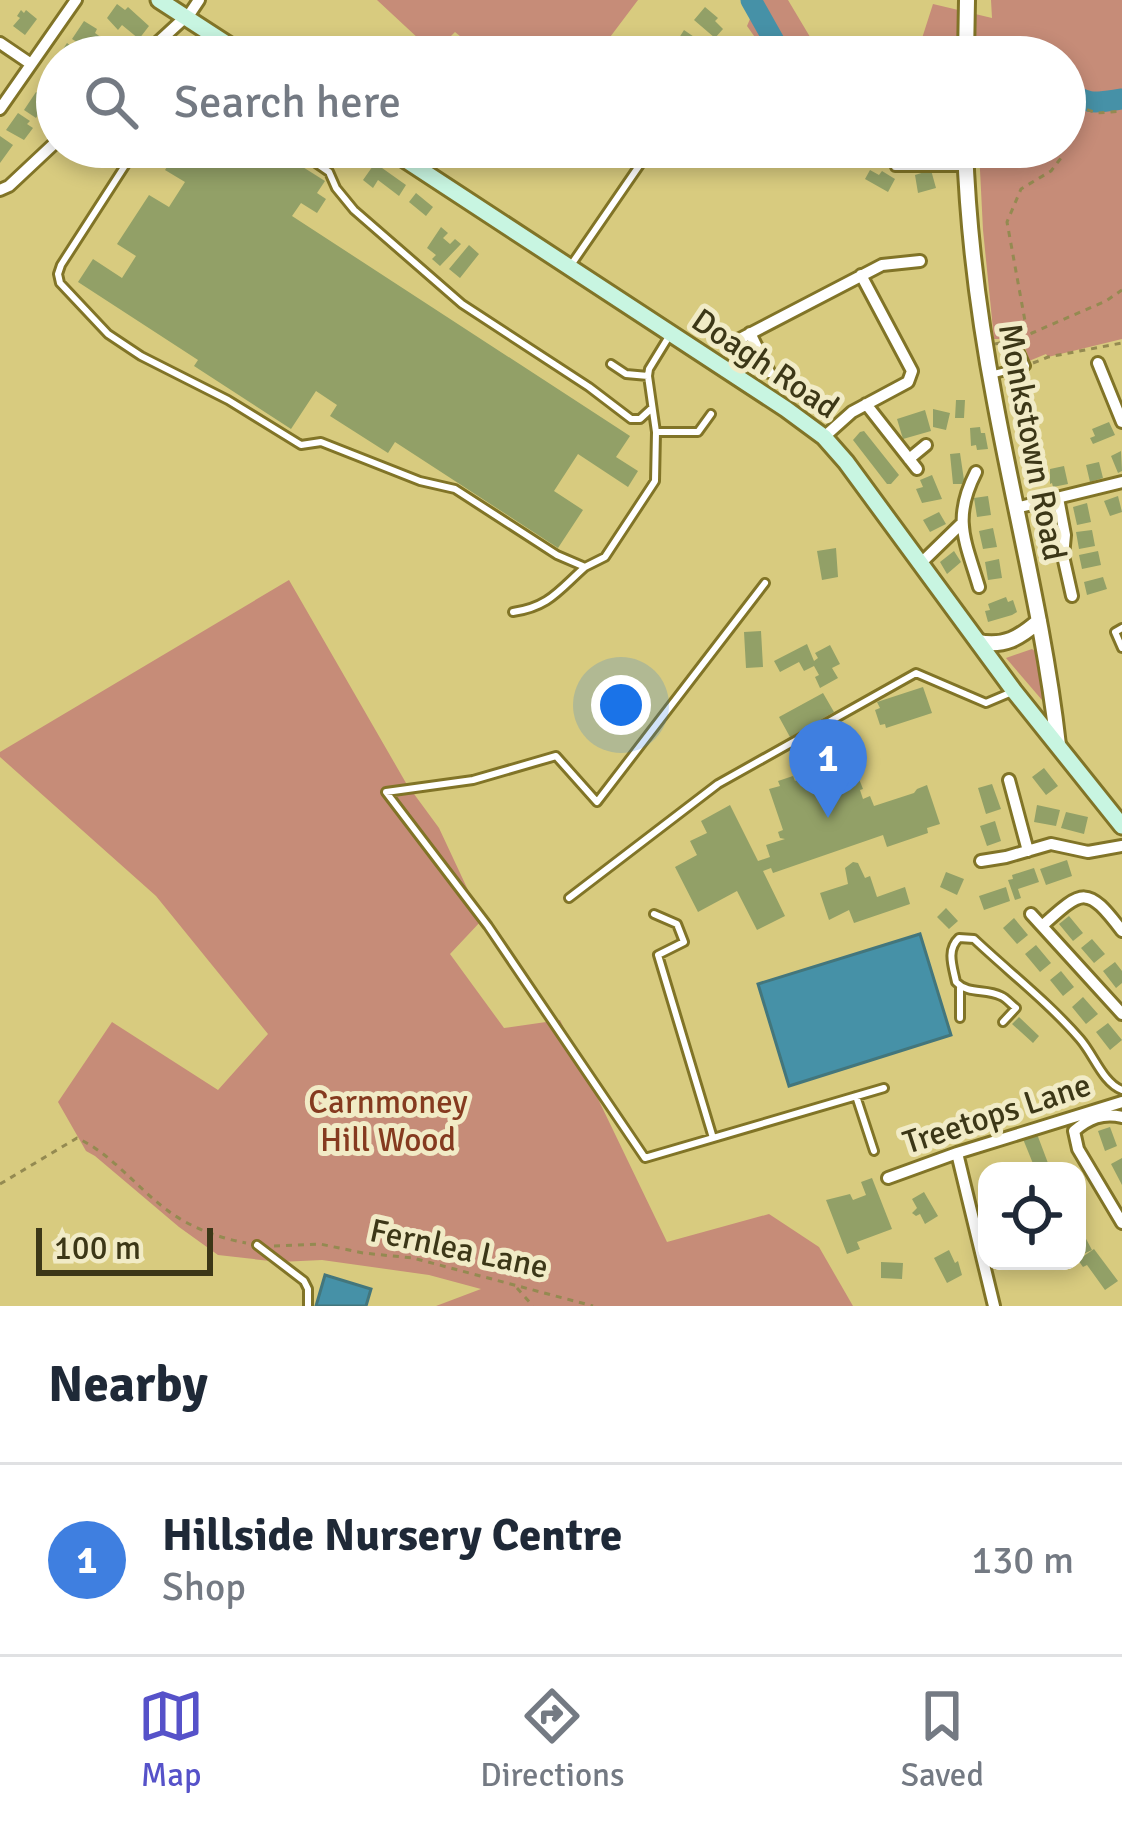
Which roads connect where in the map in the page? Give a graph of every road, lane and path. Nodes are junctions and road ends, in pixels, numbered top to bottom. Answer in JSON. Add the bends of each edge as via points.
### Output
{"nodes":[{"id":1,"x":76,"y":0,"type":"edge"},
{"id":2,"x":199,"y":0,"type":"edge"},
{"id":3,"x":968,"y":0,"type":"edge"},
{"id":4,"x":174,"y":6,"type":"edge"},
{"id":5,"x":51,"y":36,"type":"edge"},
{"id":6,"x":155,"y":36,"type":"edge"},
{"id":7,"x":217,"y":36,"type":"edge"},
{"id":8,"x":967,"y":36,"type":"edge"},
{"id":9,"x":0,"y":43,"type":"edge"},
{"id":10,"x":36,"y":57,"type":"edge"},
{"id":11,"x":31,"y":64,"type":"junction"},
{"id":12,"x":1086,"y":109,"type":"edge"},
{"id":13,"x":0,"y":110,"type":"edge"},
{"id":14,"x":1122,"y":111,"type":"edge"},
{"id":15,"x":36,"y":160,"type":"edge"},
{"id":16,"x":123,"y":168,"type":"edge"},
{"id":17,"x":323,"y":168,"type":"edge"},
{"id":18,"x":418,"y":168,"type":"edge"},
{"id":19,"x":638,"y":168,"type":"edge"},
{"id":20,"x":966,"y":168,"type":"edge"},
{"id":21,"x":1053,"y":168,"type":"edge"},
{"id":22,"x":4,"y":188,"type":"edge"},
{"id":23,"x":920,"y":261,"type":"dead end"},
{"id":24,"x":569,"y":268,"type":"junction"},
{"id":25,"x":861,"y":275,"type":"junction"},
{"id":26,"x":1122,"y":290,"type":"edge"},
{"id":27,"x":750,"y":333,"type":"junction"},
{"id":28,"x":670,"y":335,"type":"junction"},
{"id":29,"x":736,"y":340,"type":"dead end"},
{"id":30,"x":1018,"y":344,"type":"junction"},
{"id":31,"x":1122,"y":344,"type":"edge"},
{"id":32,"x":986,"y":345,"type":"junction"},
{"id":33,"x":1098,"y":363,"type":"dead end"},
{"id":34,"x":611,"y":364,"type":"dead end"},
{"id":35,"x":1026,"y":366,"type":"junction"},
{"id":36,"x":769,"y":372,"type":"dead end"},
{"id":37,"x":990,"y":375,"type":"junction"},
{"id":38,"x":648,"y":376,"type":"junction"},
{"id":39,"x":866,"y":404,"type":"junction"},
{"id":40,"x":652,"y":408,"type":"junction"},
{"id":41,"x":711,"y":414,"type":"dead end"},
{"id":42,"x":1122,"y":422,"type":"edge"},
{"id":43,"x":656,"y":432,"type":"junction"},
{"id":44,"x":824,"y":437,"type":"junction"},
{"id":45,"x":926,"y":445,"type":"dead end"},
{"id":46,"x":976,"y":472,"type":"dead end"},
{"id":47,"x":1122,"y":482,"type":"edge"},
{"id":48,"x":1058,"y":498,"type":"junction"},
{"id":49,"x":1016,"y":508,"type":"junction"},
{"id":50,"x":960,"y":525,"type":"junction"},
{"id":51,"x":920,"y":564,"type":"junction"},
{"id":52,"x":585,"y":567,"type":"junction"},
{"id":53,"x":766,"y":584,"type":"dead end"},
{"id":54,"x":979,"y":587,"type":"dead end"},
{"id":55,"x":1072,"y":596,"type":"dead end"},
{"id":56,"x":513,"y":612,"type":"dead end"},
{"id":57,"x":1039,"y":621,"type":"junction"},
{"id":58,"x":1122,"y":628,"type":"edge"},
{"id":59,"x":978,"y":642,"type":"junction"},
{"id":60,"x":1122,"y":648,"type":"edge"},
{"id":61,"x":1014,"y":691,"type":"junction"},
{"id":62,"x":1058,"y":745,"type":"junction"},
{"id":63,"x":1010,"y":780,"type":"dead end"},
{"id":64,"x":1122,"y":826,"type":"edge"},
{"id":65,"x":1122,"y":846,"type":"edge"},
{"id":66,"x":1028,"y":851,"type":"junction"},
{"id":67,"x":981,"y":861,"type":"dead end"},
{"id":68,"x":569,"y":898,"type":"dead end"},
{"id":69,"x":654,"y":914,"type":"dead end"},
{"id":70,"x":1031,"y":914,"type":"dead end"},
{"id":71,"x":1042,"y":926,"type":"junction"},
{"id":72,"x":1121,"y":934,"type":"edge"},
{"id":73,"x":960,"y":988,"type":"junction"},
{"id":74,"x":1122,"y":1014,"type":"edge"},
{"id":75,"x":961,"y":1018,"type":"dead end"},
{"id":76,"x":1003,"y":1022,"type":"dead end"},
{"id":77,"x":884,"y":1088,"type":"dead end"},
{"id":78,"x":1122,"y":1090,"type":"edge"},
{"id":79,"x":856,"y":1096,"type":"junction"},
{"id":80,"x":1122,"y":1102,"type":"edge"},
{"id":81,"x":1122,"y":1117,"type":"edge"},
{"id":82,"x":713,"y":1138,"type":"junction"},
{"id":83,"x":874,"y":1151,"type":"dead end"},
{"id":84,"x":957,"y":1153,"type":"junction"},
{"id":85,"x":888,"y":1178,"type":"dead end"},
{"id":86,"x":0,"y":1184,"type":"edge"},
{"id":87,"x":1122,"y":1222,"type":"edge"},
{"id":88,"x":257,"y":1245,"type":"junction"},
{"id":89,"x":516,"y":1287,"type":"junction"},
{"id":90,"x":308,"y":1306,"type":"edge"},
{"id":91,"x":533,"y":1306,"type":"edge"},
{"id":92,"x":593,"y":1306,"type":"edge"},
{"id":93,"x":994,"y":1306,"type":"edge"}],
"edges":[{"from":1,"to":5,"type":"street"},
{"from":2,"to":4,"type":"street"},
{"from":3,"to":8,"type":"street"},
{"from":4,"to":6,"type":"street"},
{"from":4,"to":7,"type":"main road"},
{"from":9,"to":11,"type":"street"},
{"from":10,"to":11,"type":"street"},
{"from":11,"to":13,"type":"street"},
{"from":12,"to":14,"type":"path"},
{"from":15,"to":22,"type":"street"},
{"from":16,"to":52,"type":"lane","via":[[58,274],[109,334],[301,445],[320,442],[454,489]]},
{"from":17,"to":40,"type":"lane","via":[[354,210],[462,304],[631,419]]},
{"from":18,"to":24,"type":"main road","name":"Doagh Road"},
{"from":19,"to":24,"type":"lane"},
{"from":20,"to":32,"type":"street","name":"Monkstown Road"},
{"from":21,"to":30,"type":"path","via":[[1021,189],[1007,222],[1025,321]]},
{"from":23,"to":25,"type":"street"},
{"from":24,"to":28,"type":"main road","name":"Doagh Road"},
{"from":25,"to":27,"type":"street"},
{"from":25,"to":39,"type":"street","via":[[912,371],[908,382]]},
{"from":26,"to":30,"type":"path"},
{"from":27,"to":29,"type":"street"},
{"from":27,"to":36,"type":"street"},
{"from":28,"to":38,"type":"lane"},
{"from":28,"to":44,"type":"main road","name":"Doagh Road"},
{"from":30,"to":32,"type":"path"},
{"from":30,"to":35,"type":"lane"},
{"from":31,"to":35,"type":"path"},
{"from":32,"to":37,"type":"street","name":"Monkstown Road"},
{"from":33,"to":42,"type":"street"},
{"from":34,"to":38,"type":"lane"},
{"from":35,"to":37,"type":"lane"},
{"from":37,"to":49,"type":"street","name":"Monkstown Road"},
{"from":38,"to":40,"type":"lane"},
{"from":39,"to":44,"type":"street"},
{"from":39,"to":45,"type":"street","via":[[913,464]]},
{"from":40,"to":43,"type":"lane"},
{"from":41,"to":43,"type":"lane","via":[[698,432]]},
{"from":43,"to":52,"type":"lane","via":[[655,481],[604,557]]},
{"from":44,"to":51,"type":"main road","name":"Doagh Road"},
{"from":46,"to":50,"type":"street"},
{"from":47,"to":48,"type":"street"},
{"from":48,"to":49,"type":"street"},
{"from":48,"to":55,"type":"street","via":[[1063,556],[1076,580]]},
{"from":49,"to":57,"type":"street","name":"Monkstown Road"},
{"from":50,"to":51,"type":"street"},
{"from":50,"to":54,"type":"street"},
{"from":51,"to":59,"type":"main road","name":"Doagh Road"},
{"from":52,"to":56,"type":"lane","via":[[548,603]]},
{"from":53,"to":82,"type":"lane","via":[[597,802],[556,756],[473,780],[386,792],[645,1158]]},
{"from":57,"to":59,"type":"street","via":[[1004,644]]},
{"from":57,"to":62,"type":"street","name":"Monkstown Road"},
{"from":58,"to":60,"type":"lane","via":[[1114,632]]},
{"from":59,"to":61,"type":"main road","name":"Doagh Road"},
{"from":61,"to":62,"type":"main road","name":"Doagh Road"},
{"from":61,"to":68,"type":"lane","via":[[986,703],[916,673],[718,784]]},
{"from":62,"to":64,"type":"main road","name":"Doagh Road"},
{"from":63,"to":66,"type":"street"},
{"from":65,"to":66,"type":"street"},
{"from":66,"to":67,"type":"street"},
{"from":69,"to":82,"type":"lane","via":[[677,924],[685,942],[658,955]]},
{"from":70,"to":71,"type":"street"},
{"from":71,"to":72,"type":"street","via":[[1072,898],[1087,896]]},
{"from":71,"to":74,"type":"street"},
{"from":73,"to":75,"type":"lane"},
{"from":73,"to":76,"type":"lane","via":[[1003,997],[1016,1008]]},
{"from":73,"to":78,"type":"lane","via":[[951,952],[966,937],[1078,1036],[1109,1084]]},
{"from":77,"to":79,"type":"lane"},
{"from":79,"to":82,"type":"lane"},
{"from":79,"to":83,"type":"lane"},
{"from":80,"to":84,"type":"street","name":"Treetops Lane"},
{"from":81,"to":87,"type":"street","via":[[1086,1120],[1074,1131]]},
{"from":84,"to":85,"type":"street","name":"Treetops Lane"},
{"from":84,"to":93,"type":"street"},
{"from":86,"to":88,"type":"path","name":"Fernlea Lane","via":[[77,1138],[169,1212]]},
{"from":88,"to":89,"type":"path","name":"Fernlea Lane","via":[[320,1244],[413,1258]]},
{"from":88,"to":90,"type":"lane","via":[[304,1281]]},
{"from":89,"to":91,"type":"path"},
{"from":89,"to":92,"type":"path","name":"Fernlea Lane"}]}
